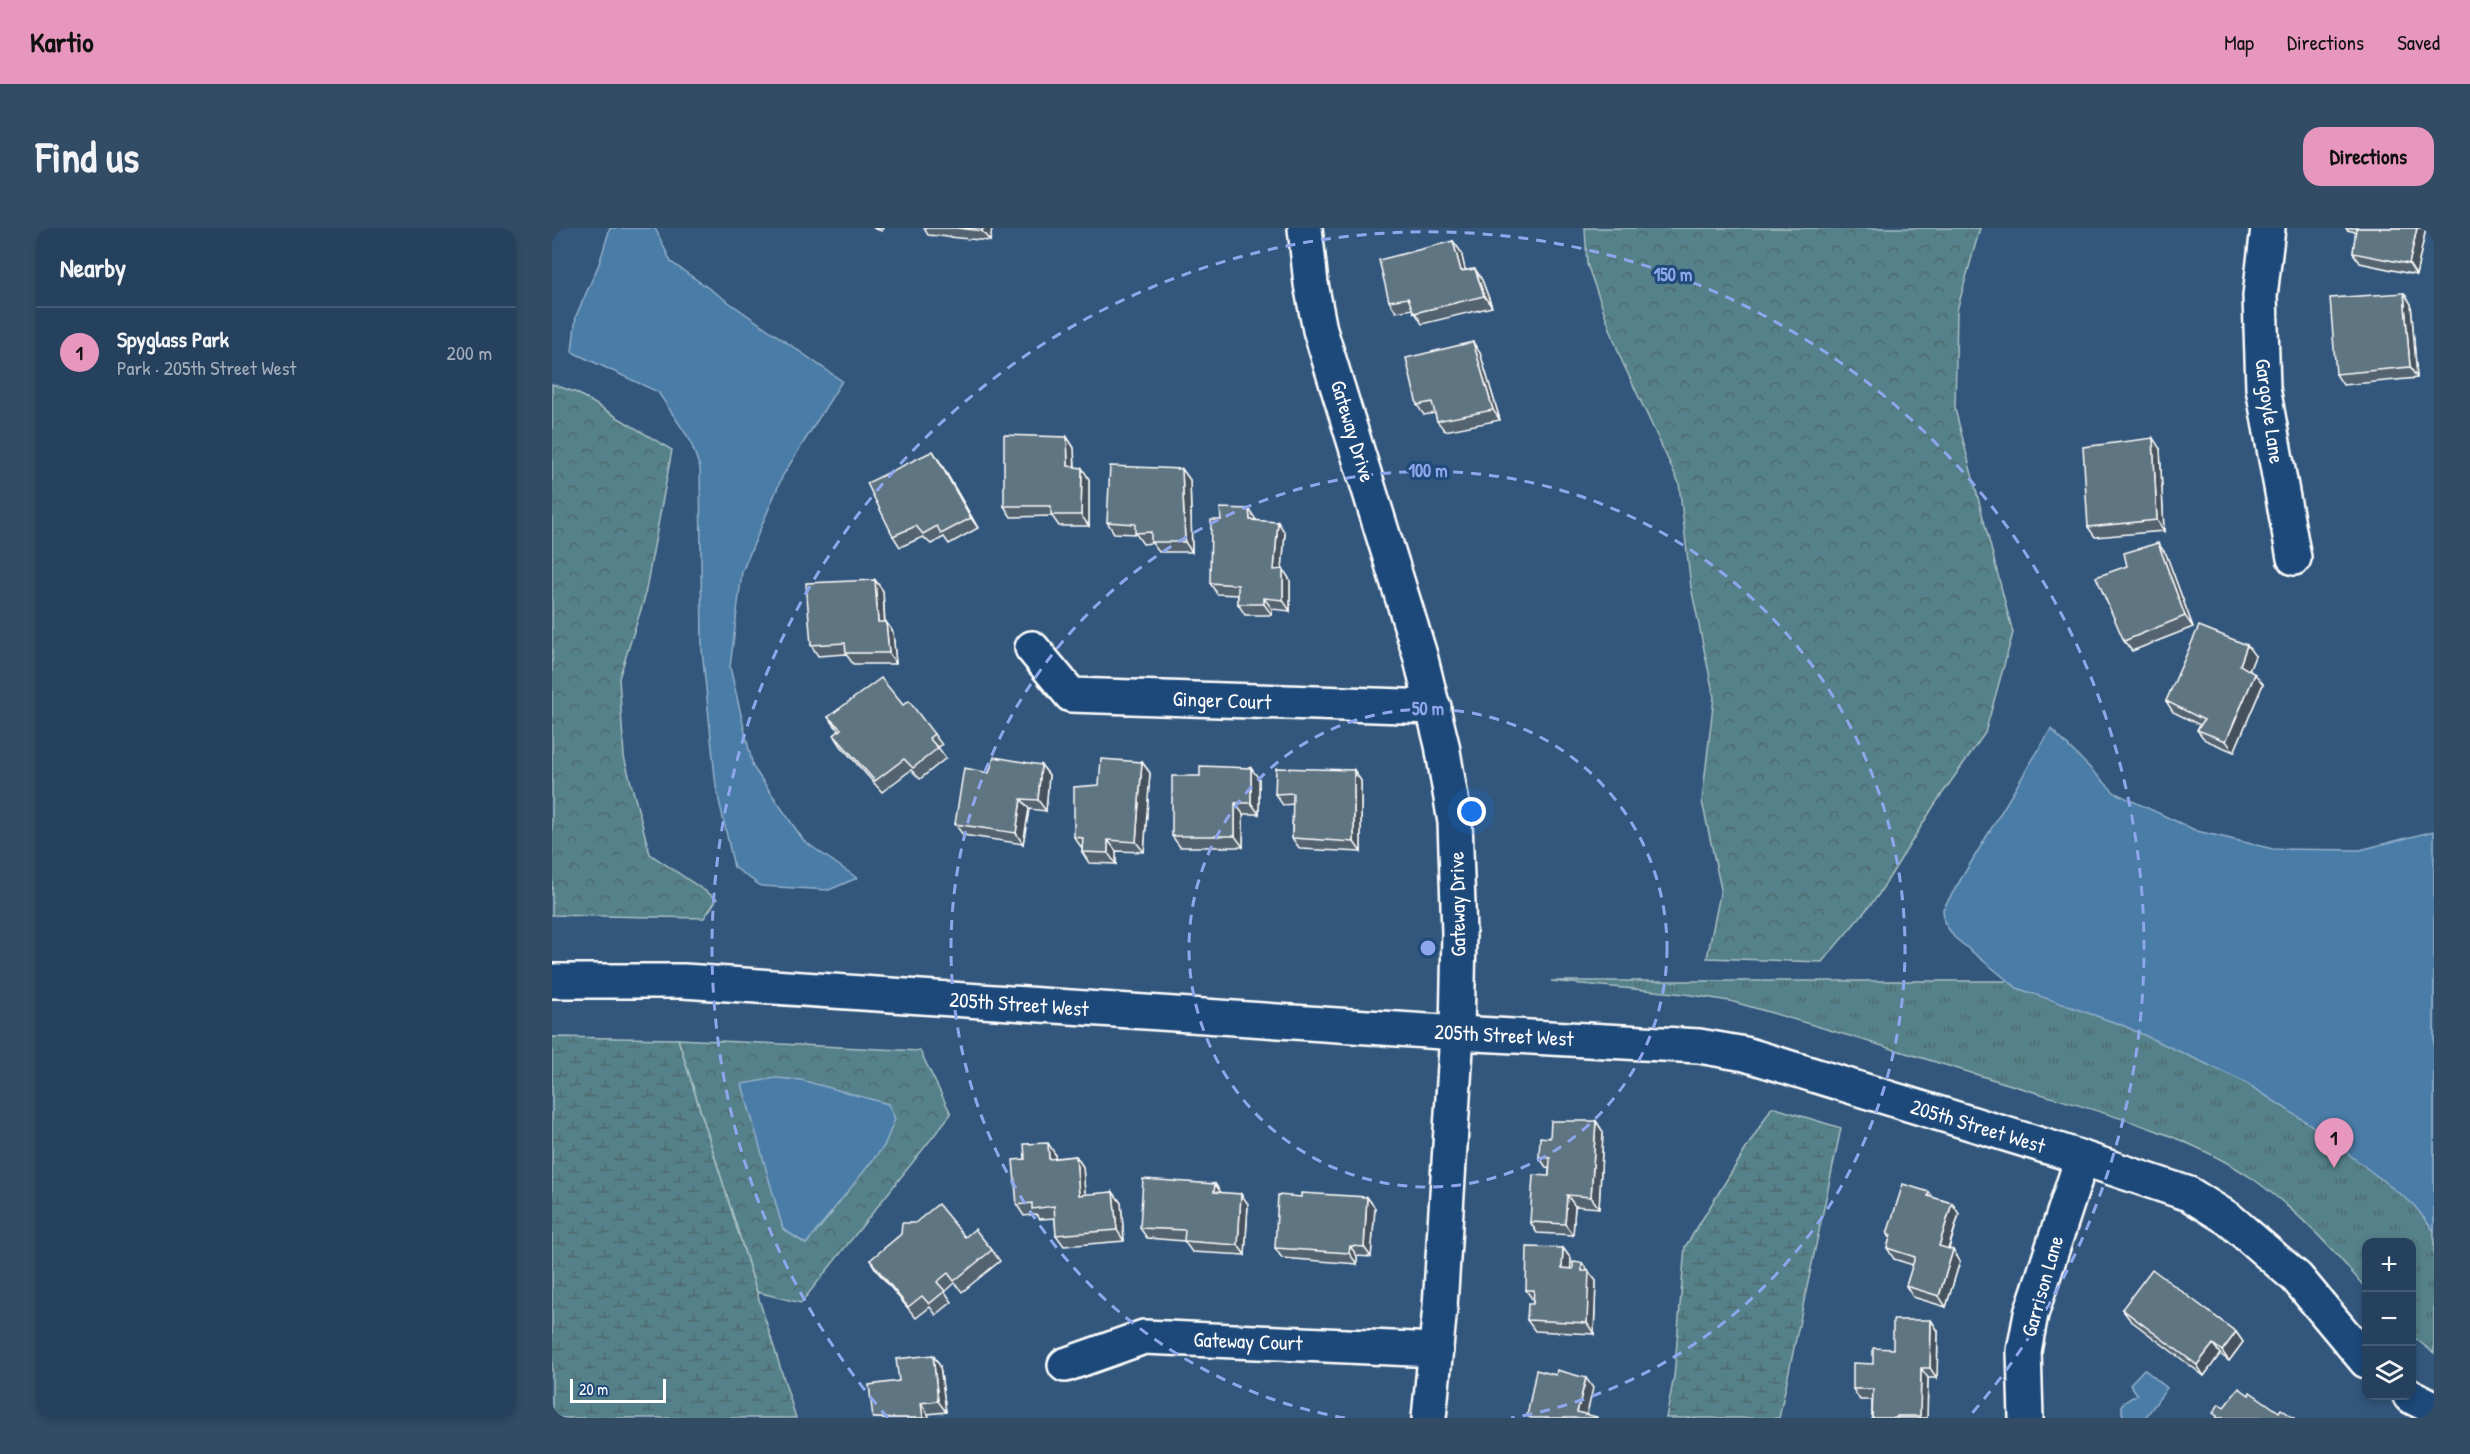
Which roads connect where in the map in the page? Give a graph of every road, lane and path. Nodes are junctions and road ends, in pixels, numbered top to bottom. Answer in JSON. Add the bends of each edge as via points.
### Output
{"nodes":[{"id":1,"x":1305,"y":228,"type":"edge"},
{"id":2,"x":2268,"y":228,"type":"edge"},
{"id":3,"x":2294,"y":558,"type":"dead end"},
{"id":4,"x":1032,"y":648,"type":"dead end"},
{"id":5,"x":1434,"y":706,"type":"junction"},
{"id":6,"x":552,"y":981,"type":"edge"},
{"id":7,"x":1457,"y":1033,"type":"junction"},
{"id":8,"x":2082,"y":1158,"type":"junction"},
{"id":9,"x":1436,"y":1350,"type":"junction"},
{"id":10,"x":2362,"y":1355,"type":"edge"},
{"id":11,"x":1065,"y":1365,"type":"dead end"},
{"id":12,"x":2416,"y":1398,"type":"edge"},
{"id":13,"x":2434,"y":1408,"type":"edge"},
{"id":14,"x":1429,"y":1418,"type":"edge"},
{"id":15,"x":2026,"y":1418,"type":"edge"}],
"edges":[{"from":1,"to":5,"type":"street","name":"Gateway Drive","via":[[1320,330]]},
{"from":2,"to":3,"type":"street","name":"Gargoyle Lane","via":[[2260,296],[2263,388]]},
{"from":4,"to":5,"type":"street","name":"Ginger Court","via":[[1071,695]]},
{"from":5,"to":7,"type":"street","name":"Gateway Drive","via":[[1455,822]]},
{"from":6,"to":7,"type":"street","name":"205th Street West","via":[[693,981]]},
{"from":7,"to":8,"type":"street","name":"205th Street West","via":[[1699,1046],[1745,1054]]},
{"from":7,"to":9,"type":"street","name":"Gateway Drive"},
{"from":8,"to":10,"type":"street","name":"205th Street West","via":[[2189,1194],[2229,1219],[2297,1278]]},
{"from":8,"to":15,"type":"street","name":"Garrison Lane","via":[[2031,1314],[2024,1351]]},
{"from":9,"to":11,"type":"street","name":"Gateway Court","via":[[1144,1337]]},
{"from":9,"to":14,"type":"street","name":"Gateway Drive"},
{"from":12,"to":13,"type":"street"}]}
